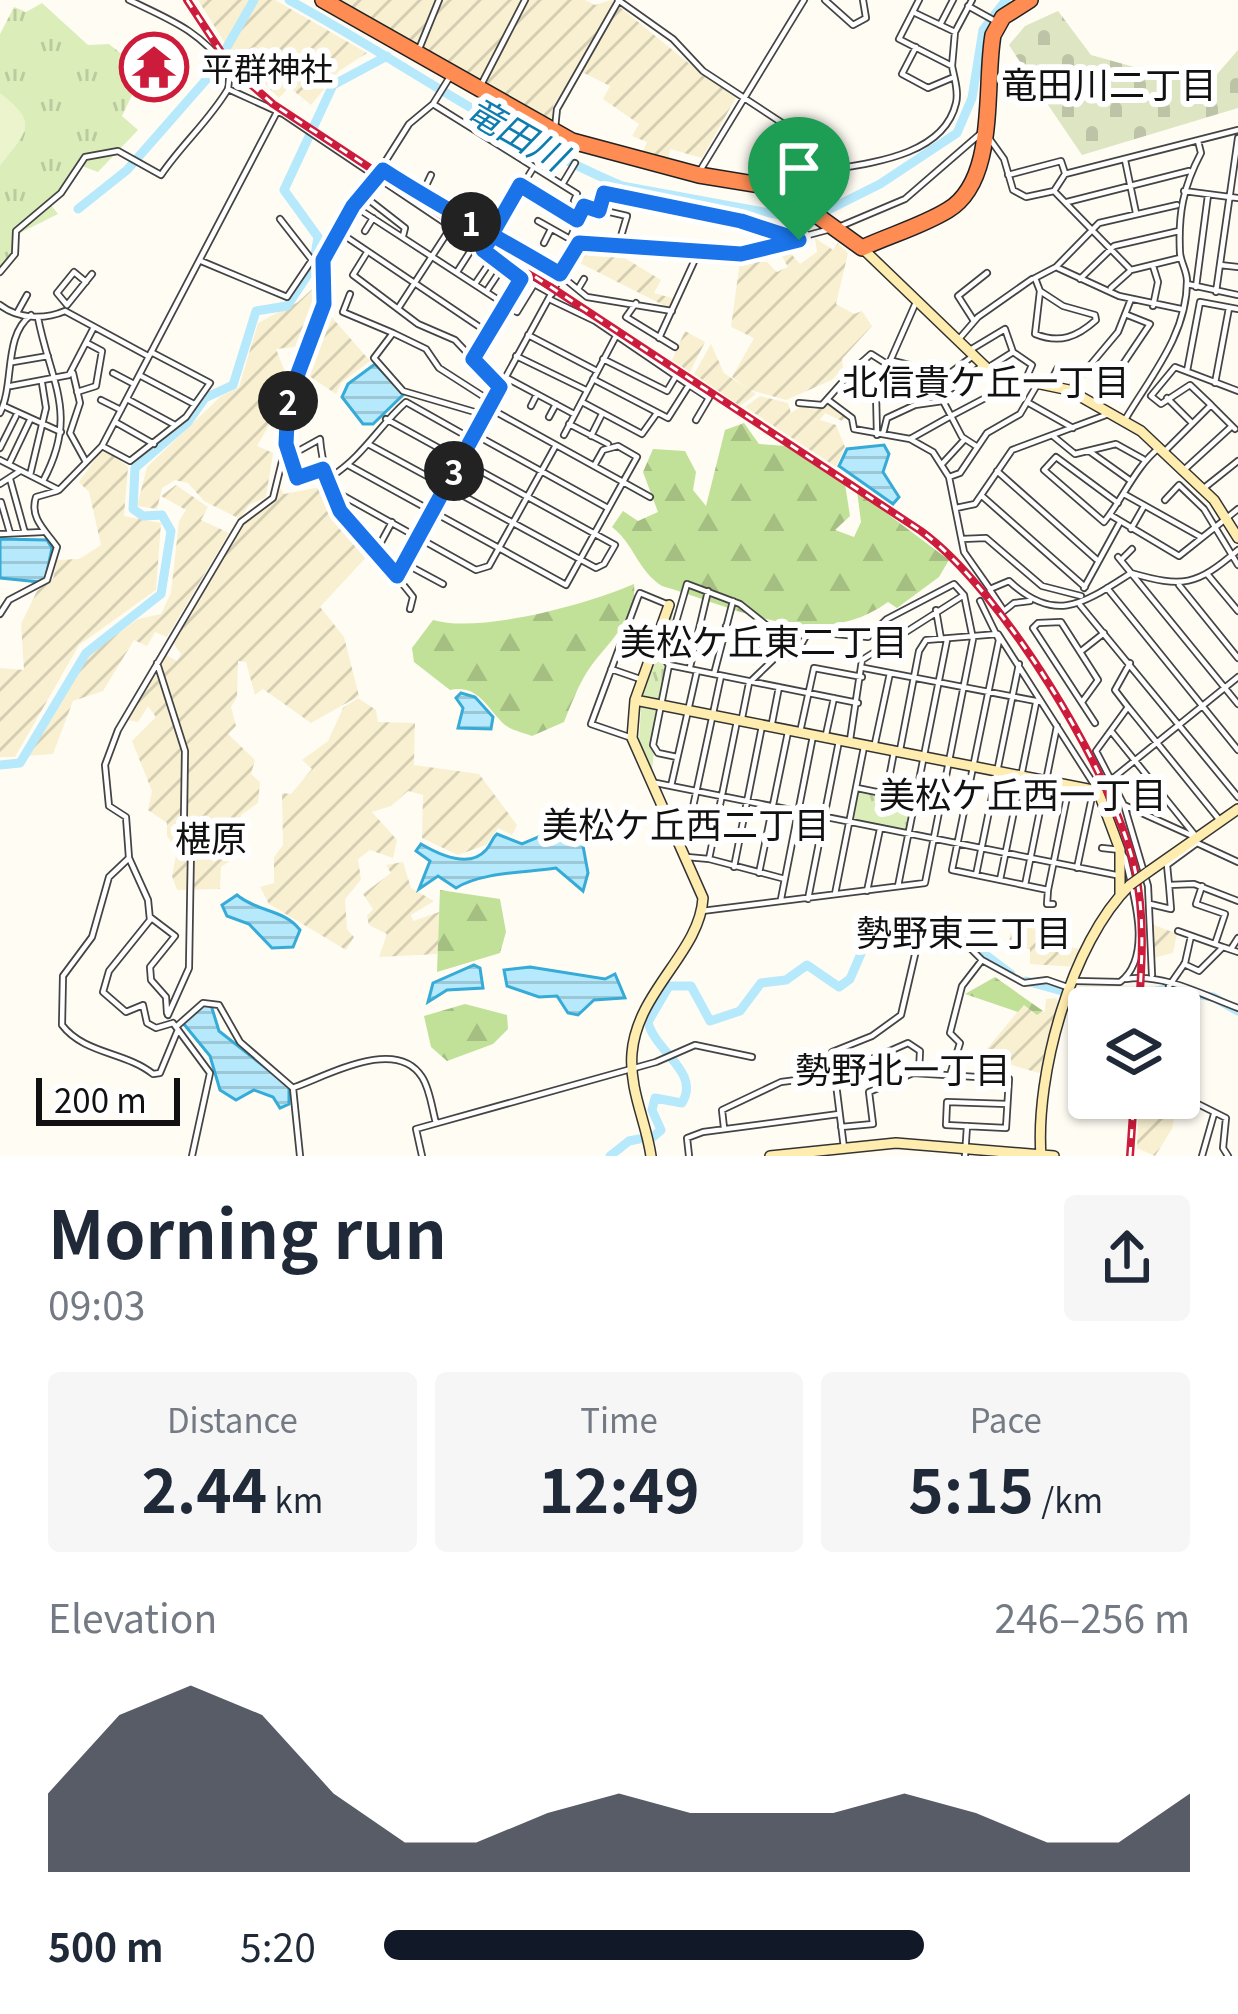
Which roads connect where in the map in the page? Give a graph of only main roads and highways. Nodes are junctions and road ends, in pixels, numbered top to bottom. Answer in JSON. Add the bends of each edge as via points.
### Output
{"nodes":[{"id":1,"x":323,"y":0,"type":"edge"},
{"id":2,"x":1030,"y":0,"type":"edge"}],
"edges":[{"from":1,"to":2,"type":"highway","via":[[554,131],[699,175],[766,183],[862,248],[966,195],[978,172],[995,21]]}]}
